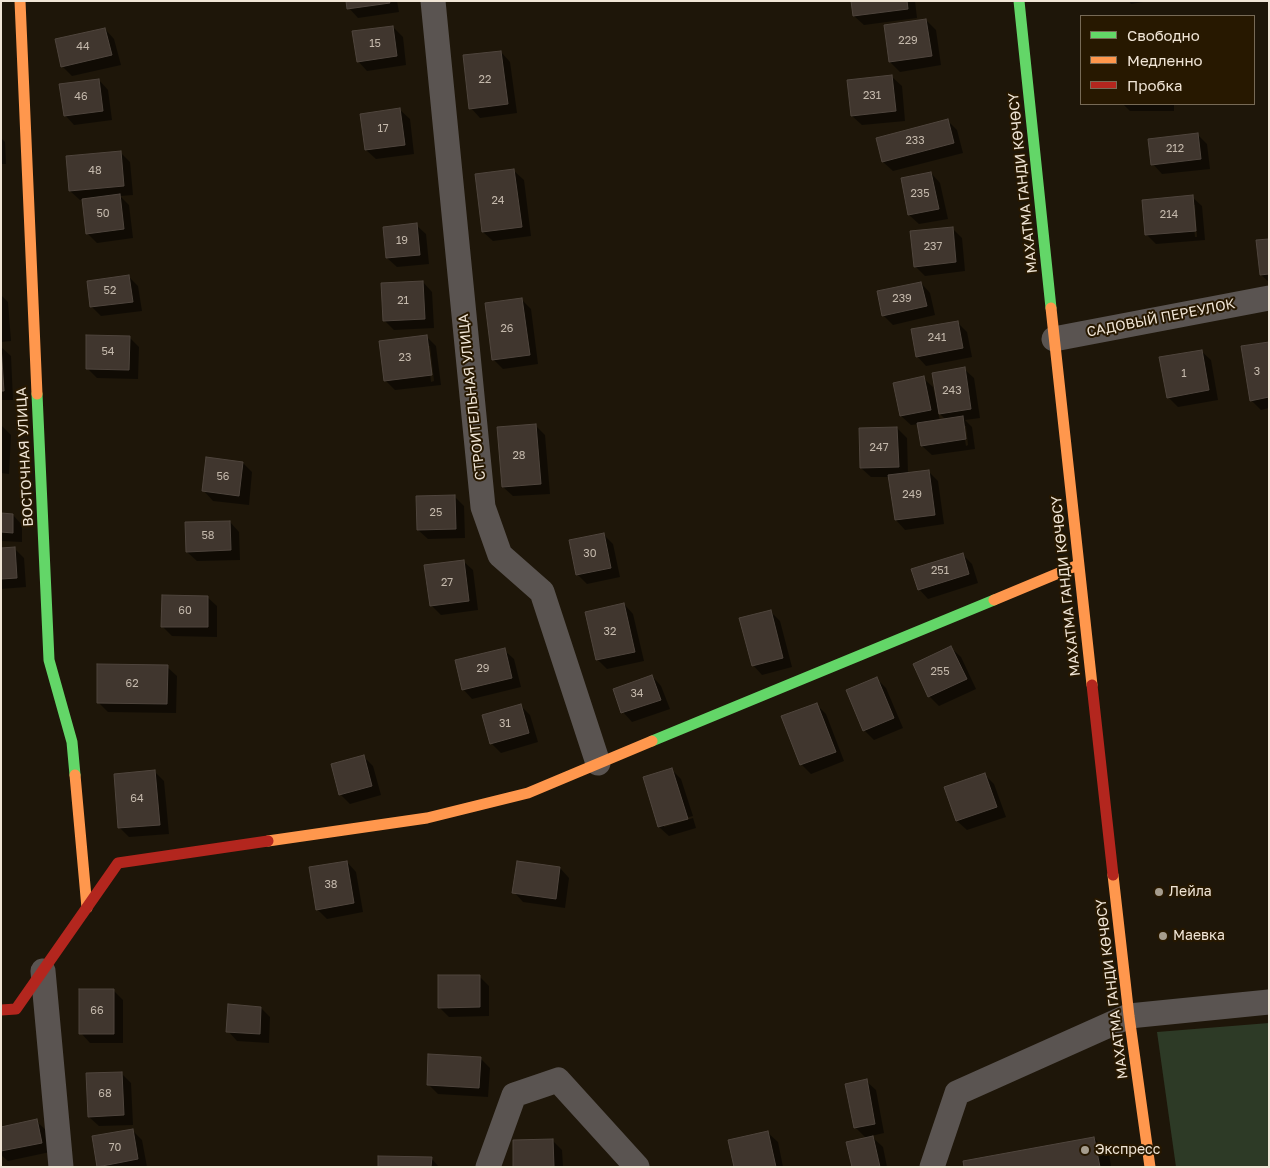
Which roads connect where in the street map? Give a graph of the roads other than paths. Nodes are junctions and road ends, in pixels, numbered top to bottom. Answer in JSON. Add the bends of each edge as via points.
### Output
{"nodes":[{"id":1,"x":20,"y":1,"type":"edge"},
{"id":2,"x":433,"y":1,"type":"edge"},
{"id":3,"x":1019,"y":1,"type":"edge"},
{"id":4,"x":1269,"y":298,"type":"edge"},
{"id":5,"x":1054,"y":339,"type":"junction"},
{"id":6,"x":1078,"y":565,"type":"junction"},
{"id":7,"x":598,"y":763,"type":"junction"},
{"id":8,"x":87,"y":908,"type":"junction"},
{"id":9,"x":43,"y":971,"type":"junction"},
{"id":10,"x":1269,"y":1002,"type":"edge"},
{"id":11,"x":1,"y":1010,"type":"edge"},
{"id":12,"x":1129,"y":1016,"type":"junction"},
{"id":13,"x":61,"y":1167,"type":"edge"},
{"id":14,"x":488,"y":1167,"type":"edge"},
{"id":15,"x":637,"y":1167,"type":"edge"},
{"id":16,"x":932,"y":1167,"type":"edge"},
{"id":17,"x":1150,"y":1167,"type":"edge"}],
"edges":[{"from":1,"to":8,"type":"street","name":"ВОСТОЧНАЯ УЛИЦА","via":[[49,660],[72,742]]},
{"from":2,"to":7,"type":"street","name":"СТРОИТЕЛЬНАЯ УЛИЦА","via":[[482,508],[500,555],[542,592]]},
{"from":3,"to":5,"type":"street","name":"МАХАТМА ГАНДИ КӨЧӨСҮ"},
{"from":4,"to":5,"type":"street","name":"САДОВЫЙ ПЕРЕУЛОК"},
{"from":5,"to":6,"type":"street","name":"МАХАТМА ГАНДИ КӨЧӨСҮ"},
{"from":6,"to":7,"type":"street"},
{"from":6,"to":12,"type":"street","name":"МАХАТМА ГАНДИ КӨЧӨСҮ"},
{"from":7,"to":8,"type":"street","via":[[528,793],[427,818],[118,863]]},
{"from":8,"to":9,"type":"street"},
{"from":9,"to":11,"type":"street","via":[[16,1009]]},
{"from":9,"to":13,"type":"street"},
{"from":10,"to":12,"type":"street"},
{"from":12,"to":16,"type":"street","via":[[957,1092]]},
{"from":12,"to":17,"type":"street","name":"МАХАТМА ГАНДИ КӨЧӨСҮ"},
{"from":14,"to":15,"type":"street","via":[[514,1095],[558,1080]]}]}
